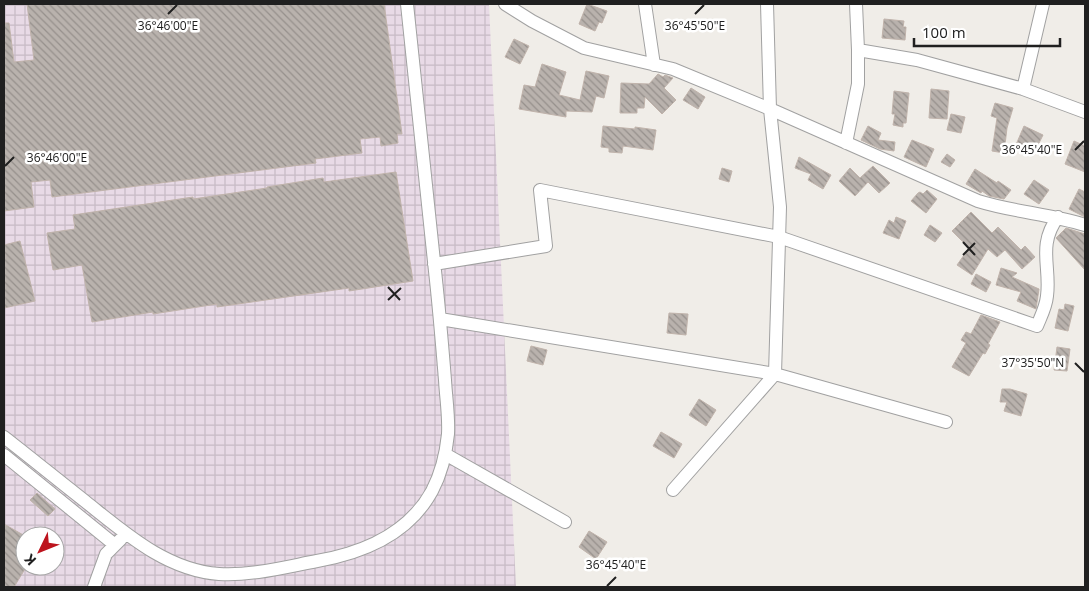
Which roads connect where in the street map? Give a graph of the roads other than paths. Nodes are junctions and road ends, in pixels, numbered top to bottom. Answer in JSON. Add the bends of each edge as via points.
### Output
{"nodes":[{"id":1,"x":407,"y":4,"type":"edge"},
{"id":2,"x":505,"y":4,"type":"edge"},
{"id":3,"x":645,"y":4,"type":"edge"},
{"id":4,"x":767,"y":4,"type":"edge"},
{"id":5,"x":856,"y":4,"type":"edge"},
{"id":6,"x":1043,"y":4,"type":"edge"},
{"id":7,"x":858,"y":50,"type":"junction"},
{"id":8,"x":654,"y":65,"type":"junction"},
{"id":9,"x":1024,"y":89,"type":"junction"},
{"id":10,"x":770,"y":110,"type":"junction"},
{"id":11,"x":1085,"y":112,"type":"edge"},
{"id":12,"x":846,"y":143,"type":"junction"},
{"id":13,"x":1058,"y":217,"type":"junction"},
{"id":14,"x":1085,"y":225,"type":"edge"},
{"id":15,"x":779,"y":237,"type":"junction"},
{"id":16,"x":434,"y":264,"type":"junction"},
{"id":17,"x":440,"y":319,"type":"junction"},
{"id":18,"x":775,"y":374,"type":"junction"},
{"id":19,"x":946,"y":422,"type":"dead end"},
{"id":20,"x":4,"y":437,"type":"edge"},
{"id":21,"x":445,"y":454,"type":"junction"},
{"id":22,"x":4,"y":455,"type":"edge"},
{"id":23,"x":673,"y":490,"type":"dead end"},
{"id":24,"x":565,"y":522,"type":"dead end"},
{"id":25,"x":126,"y":534,"type":"junction"},
{"id":26,"x":115,"y":545,"type":"junction"},
{"id":27,"x":94,"y":587,"type":"edge"}],
"edges":[{"from":1,"to":16,"type":"street"},
{"from":2,"to":8,"type":"street","via":[[584,48]]},
{"from":3,"to":8,"type":"street"},
{"from":4,"to":10,"type":"street"},
{"from":5,"to":7,"type":"street"},
{"from":6,"to":9,"type":"street"},
{"from":7,"to":9,"type":"street","via":[[917,60]]},
{"from":7,"to":12,"type":"street","via":[[858,84]]},
{"from":8,"to":10,"type":"street","via":[[673,69]]},
{"from":9,"to":11,"type":"street"},
{"from":10,"to":12,"type":"street"},
{"from":10,"to":15,"type":"street","via":[[780,207]]},
{"from":12,"to":13,"type":"street","via":[[978,201]]},
{"from":13,"to":14,"type":"street"},
{"from":13,"to":15,"type":"street","via":[[1046,243],[1047,294],[1037,326]]},
{"from":15,"to":16,"type":"street","via":[[540,190],[546,246]]},
{"from":15,"to":18,"type":"street"},
{"from":16,"to":17,"type":"street"},
{"from":17,"to":18,"type":"street"},
{"from":17,"to":21,"type":"street","via":[[448,419]]},
{"from":18,"to":19,"type":"street"},
{"from":18,"to":23,"type":"street"},
{"from":20,"to":25,"type":"street"},
{"from":21,"to":24,"type":"street"},
{"from":21,"to":25,"type":"street","via":[[431,492],[411,519],[377,544],[341,556],[252,573],[217,574],[180,565]]},
{"from":22,"to":26,"type":"street"},
{"from":25,"to":26,"type":"street"},
{"from":26,"to":27,"type":"street","via":[[106,554]]}]}
